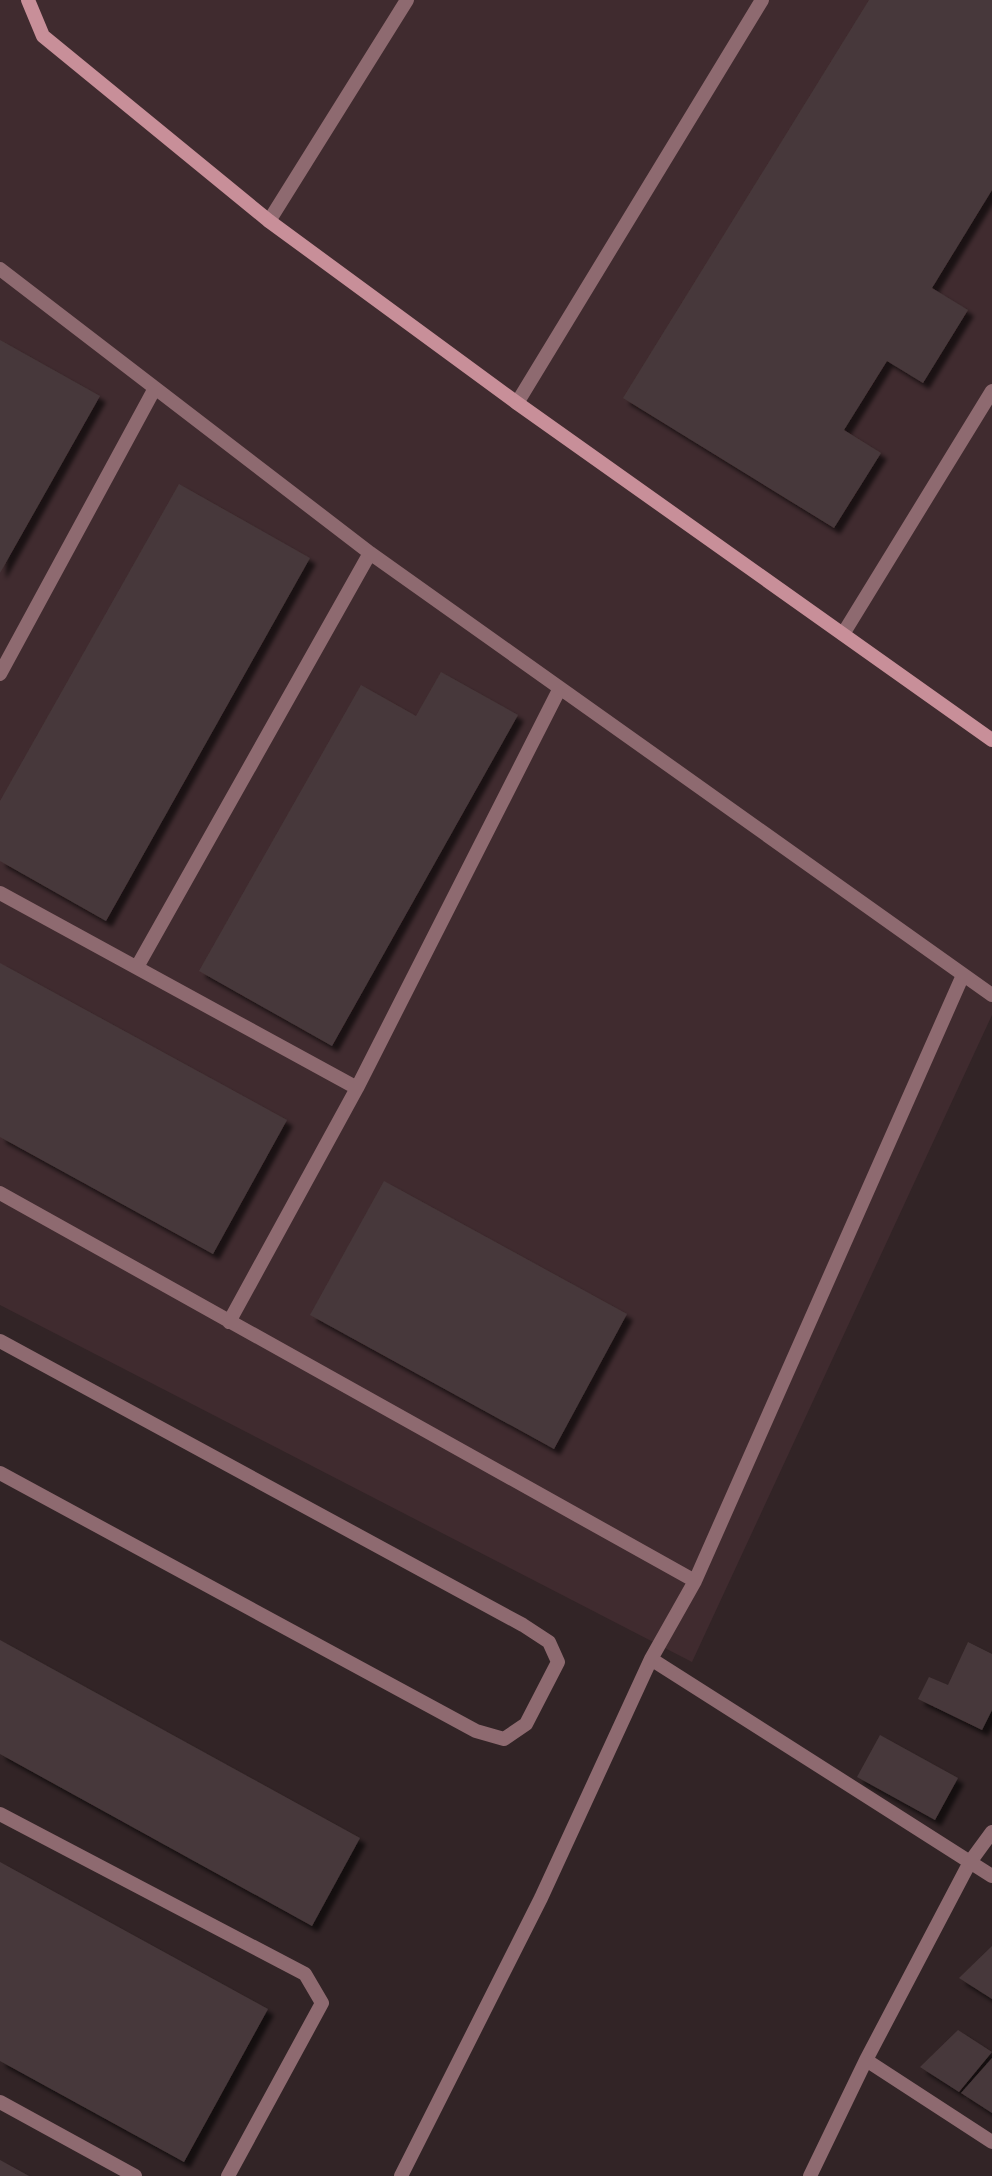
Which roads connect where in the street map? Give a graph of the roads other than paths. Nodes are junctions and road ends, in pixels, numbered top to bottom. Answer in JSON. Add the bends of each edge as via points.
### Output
{"nodes":[{"id":1,"x":28,"y":0,"type":"edge"},
{"id":2,"x":407,"y":0,"type":"edge"},
{"id":3,"x":762,"y":0,"type":"edge"},
{"id":4,"x":269,"y":221,"type":"junction"},
{"id":5,"x":0,"y":269,"type":"edge"},
{"id":6,"x":155,"y":388,"type":"junction"},
{"id":7,"x":992,"y":391,"type":"edge"},
{"id":8,"x":517,"y":403,"type":"junction"},
{"id":9,"x":370,"y":553,"type":"junction"},
{"id":10,"x":843,"y":634,"type":"junction"},
{"id":11,"x":0,"y":674,"type":"edge"},
{"id":12,"x":560,"y":688,"type":"junction"},
{"id":13,"x":992,"y":740,"type":"edge"},
{"id":14,"x":0,"y":893,"type":"edge"},
{"id":15,"x":137,"y":967,"type":"junction"},
{"id":16,"x":963,"y":975,"type":"junction"},
{"id":17,"x":992,"y":995,"type":"edge"},
{"id":18,"x":357,"y":1087,"type":"junction"},
{"id":19,"x":0,"y":1193,"type":"edge"},
{"id":20,"x":229,"y":1322,"type":"junction"},
{"id":21,"x":0,"y":1341,"type":"edge"},
{"id":22,"x":0,"y":1473,"type":"edge"},
{"id":23,"x":695,"y":1581,"type":"junction"},
{"id":24,"x":651,"y":1658,"type":"junction"},
{"id":25,"x":0,"y":1814,"type":"edge"},
{"id":26,"x":992,"y":1832,"type":"edge"},
{"id":27,"x":970,"y":1862,"type":"junction"},
{"id":28,"x":992,"y":1876,"type":"edge"},
{"id":29,"x":866,"y":2060,"type":"junction"},
{"id":30,"x":0,"y":2102,"type":"edge"},
{"id":31,"x":992,"y":2142,"type":"edge"},
{"id":32,"x":135,"y":2176,"type":"edge"},
{"id":33,"x":228,"y":2176,"type":"edge"},
{"id":34,"x":401,"y":2176,"type":"edge"},
{"id":35,"x":810,"y":2176,"type":"edge"}],
"edges":[{"from":1,"to":4,"type":"main road","via":[[43,36]]},
{"from":2,"to":4,"type":"street"},
{"from":3,"to":8,"type":"street"},
{"from":4,"to":8,"type":"main road"},
{"from":5,"to":6,"type":"street"},
{"from":6,"to":9,"type":"street"},
{"from":6,"to":11,"type":"street"},
{"from":7,"to":10,"type":"street"},
{"from":8,"to":10,"type":"main road"},
{"from":9,"to":12,"type":"street"},
{"from":9,"to":15,"type":"street"},
{"from":10,"to":13,"type":"main road"},
{"from":12,"to":16,"type":"street"},
{"from":12,"to":18,"type":"street"},
{"from":14,"to":15,"type":"street"},
{"from":15,"to":18,"type":"street"},
{"from":16,"to":17,"type":"street"},
{"from":16,"to":23,"type":"street"},
{"from":18,"to":20,"type":"street"},
{"from":19,"to":20,"type":"street"},
{"from":20,"to":23,"type":"street"},
{"from":21,"to":22,"type":"street","via":[[523,1625],[549,1642],[558,1662],[526,1724],[504,1739],[476,1731]]},
{"from":23,"to":24,"type":"street"},
{"from":24,"to":27,"type":"street"},
{"from":24,"to":34,"type":"street","via":[[541,1898]]},
{"from":25,"to":33,"type":"street","via":[[305,1974],[322,2003]]},
{"from":26,"to":27,"type":"street"},
{"from":27,"to":28,"type":"street"},
{"from":27,"to":29,"type":"street"},
{"from":29,"to":31,"type":"street"},
{"from":29,"to":35,"type":"street"},
{"from":30,"to":32,"type":"street"}]}
